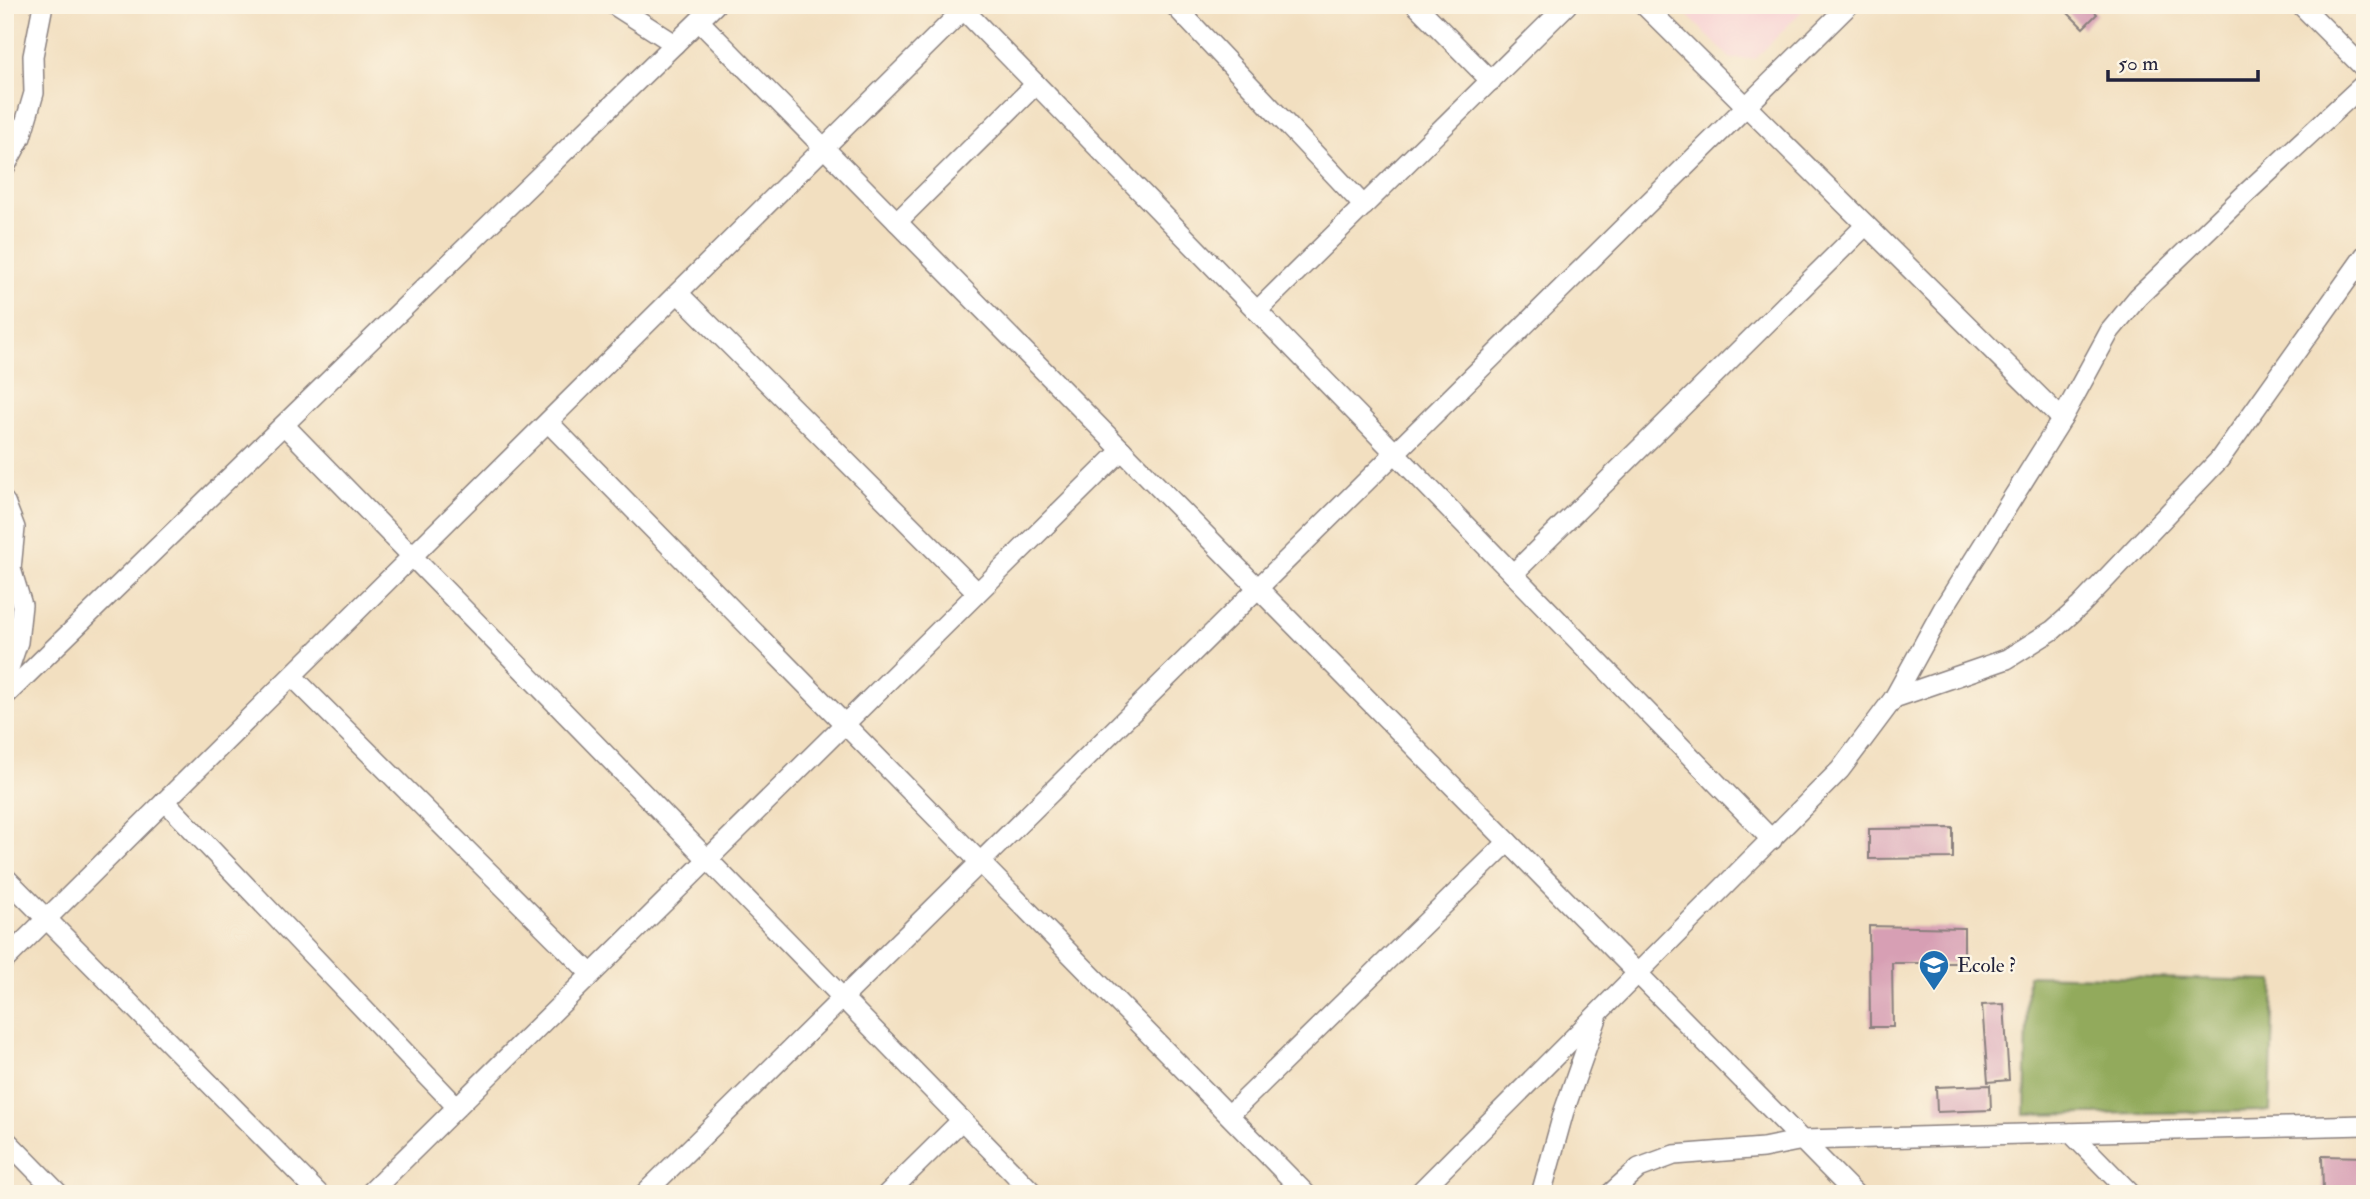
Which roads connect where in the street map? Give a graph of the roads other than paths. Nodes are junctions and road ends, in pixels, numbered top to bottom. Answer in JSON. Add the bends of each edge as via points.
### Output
{"nodes":[{"id":1,"x":43,"y":5,"type":"edge"},
{"id":2,"x":614,"y":5,"type":"edge"},
{"id":3,"x":715,"y":5,"type":"edge"},
{"id":4,"x":1174,"y":5,"type":"edge"},
{"id":5,"x":1416,"y":5,"type":"edge"},
{"id":6,"x":1567,"y":5,"type":"edge"},
{"id":7,"x":1644,"y":5,"type":"edge"},
{"id":8,"x":1849,"y":5,"type":"edge"},
{"id":9,"x":2301,"y":5,"type":"edge"},
{"id":10,"x":964,"y":7,"type":"edge"},
{"id":11,"x":699,"y":21,"type":"junction"},
{"id":12,"x":675,"y":44,"type":"junction"},
{"id":13,"x":2365,"y":69,"type":"edge"},
{"id":14,"x":1491,"y":81,"type":"junction"},
{"id":15,"x":2365,"y":83,"type":"edge"},
{"id":16,"x":1036,"y":84,"type":"junction"},
{"id":17,"x":1746,"y":106,"type":"junction"},
{"id":18,"x":824,"y":148,"type":"junction"},
{"id":19,"x":5,"y":167,"type":"edge"},
{"id":20,"x":1364,"y":206,"type":"junction"},
{"id":21,"x":897,"y":222,"type":"junction"},
{"id":22,"x":1866,"y":225,"type":"junction"},
{"id":23,"x":2365,"y":255,"type":"edge"},
{"id":24,"x":678,"y":293,"type":"junction"},
{"id":25,"x":1257,"y":311,"type":"junction"},
{"id":26,"x":2062,"y":419,"type":"junction"},
{"id":27,"x":548,"y":422,"type":"junction"},
{"id":28,"x":284,"y":425,"type":"junction"},
{"id":29,"x":1122,"y":450,"type":"junction"},
{"id":30,"x":1395,"y":452,"type":"junction"},
{"id":31,"x":5,"y":502,"type":"edge"},
{"id":32,"x":412,"y":556,"type":"junction"},
{"id":33,"x":1513,"y":574,"type":"junction"},
{"id":34,"x":1258,"y":588,"type":"junction"},
{"id":35,"x":977,"y":592,"type":"junction"},
{"id":36,"x":292,"y":676,"type":"junction"},
{"id":37,"x":5,"y":680,"type":"edge"},
{"id":38,"x":5,"y":696,"type":"edge"},
{"id":39,"x":1894,"y":698,"type":"junction"},
{"id":40,"x":844,"y":724,"type":"junction"},
{"id":41,"x":165,"y":801,"type":"junction"},
{"id":42,"x":1772,"y":840,"type":"junction"},
{"id":43,"x":1508,"y":842,"type":"junction"},
{"id":44,"x":708,"y":859,"type":"junction"},
{"id":45,"x":980,"y":862,"type":"junction"},
{"id":46,"x":5,"y":877,"type":"edge"},
{"id":47,"x":47,"y":919,"type":"junction"},
{"id":48,"x":5,"y":960,"type":"edge"},
{"id":49,"x":591,"y":974,"type":"junction"},
{"id":50,"x":1639,"y":974,"type":"junction"},
{"id":51,"x":843,"y":998,"type":"junction"},
{"id":52,"x":1598,"y":1014,"type":"junction"},
{"id":53,"x":457,"y":1107,"type":"junction"},
{"id":54,"x":1229,"y":1115,"type":"junction"},
{"id":55,"x":962,"y":1120,"type":"junction"},
{"id":56,"x":2365,"y":1125,"type":"edge"},
{"id":57,"x":2071,"y":1133,"type":"junction"},
{"id":58,"x":5,"y":1139,"type":"edge"},
{"id":59,"x":1803,"y":1140,"type":"junction"},
{"id":60,"x":59,"y":1194,"type":"edge"},
{"id":61,"x":319,"y":1194,"type":"edge"},
{"id":62,"x":369,"y":1194,"type":"edge"},
{"id":63,"x":644,"y":1194,"type":"edge"},
{"id":64,"x":887,"y":1194,"type":"edge"},
{"id":65,"x":1034,"y":1194,"type":"edge"},
{"id":66,"x":1307,"y":1194,"type":"edge"},
{"id":67,"x":1418,"y":1194,"type":"edge"},
{"id":68,"x":1541,"y":1194,"type":"edge"},
{"id":69,"x":1610,"y":1194,"type":"edge"},
{"id":70,"x":1855,"y":1194,"type":"edge"},
{"id":71,"x":2131,"y":1194,"type":"edge"}],
"edges":[{"from":1,"to":19,"type":"street","via":[[33,56],[34,93],[21,136]]},
{"from":2,"to":12,"type":"street"},
{"from":3,"to":11,"type":"street"},
{"from":4,"to":20,"type":"street"},
{"from":5,"to":14,"type":"street"},
{"from":6,"to":14,"type":"street"},
{"from":7,"to":17,"type":"street"},
{"from":8,"to":17,"type":"street"},
{"from":9,"to":13,"type":"street"},
{"from":10,"to":16,"type":"street"},
{"from":10,"to":18,"type":"street"},
{"from":11,"to":12,"type":"street"},
{"from":11,"to":18,"type":"street"},
{"from":12,"to":28,"type":"street"},
{"from":14,"to":20,"type":"street"},
{"from":15,"to":26,"type":"street","via":[[2138,297],[2110,331]]},
{"from":16,"to":21,"type":"street"},
{"from":16,"to":25,"type":"street"},
{"from":17,"to":22,"type":"street"},
{"from":17,"to":30,"type":"street"},
{"from":18,"to":21,"type":"street"},
{"from":18,"to":24,"type":"street"},
{"from":20,"to":25,"type":"street"},
{"from":21,"to":29,"type":"street"},
{"from":22,"to":26,"type":"street"},
{"from":22,"to":33,"type":"street"},
{"from":23,"to":39,"type":"street","via":[[2219,460],[2080,606],[2053,631],[2007,659]]},
{"from":24,"to":27,"type":"street"},
{"from":24,"to":35,"type":"street"},
{"from":25,"to":30,"type":"street"},
{"from":26,"to":39,"type":"street","via":[[1943,609]]},
{"from":27,"to":32,"type":"street"},
{"from":27,"to":40,"type":"street"},
{"from":28,"to":32,"type":"street"},
{"from":28,"to":38,"type":"street"},
{"from":29,"to":34,"type":"street"},
{"from":29,"to":35,"type":"street"},
{"from":30,"to":33,"type":"street"},
{"from":30,"to":34,"type":"street"},
{"from":31,"to":37,"type":"street","via":[[15,528],[11,569],[22,605],[18,642]]},
{"from":32,"to":36,"type":"street"},
{"from":32,"to":44,"type":"street"},
{"from":33,"to":42,"type":"street"},
{"from":34,"to":43,"type":"street"},
{"from":34,"to":45,"type":"street"},
{"from":35,"to":40,"type":"street"},
{"from":36,"to":41,"type":"street"},
{"from":36,"to":49,"type":"street"},
{"from":39,"to":42,"type":"street","via":[[1840,770]]},
{"from":40,"to":44,"type":"street"},
{"from":40,"to":45,"type":"street"},
{"from":41,"to":47,"type":"street"},
{"from":41,"to":53,"type":"street"},
{"from":42,"to":50,"type":"street"},
{"from":43,"to":50,"type":"street"},
{"from":43,"to":54,"type":"street"},
{"from":44,"to":49,"type":"street"},
{"from":44,"to":51,"type":"street"},
{"from":45,"to":51,"type":"street"},
{"from":45,"to":54,"type":"street"},
{"from":46,"to":47,"type":"street"},
{"from":47,"to":48,"type":"street"},
{"from":47,"to":61,"type":"street"},
{"from":49,"to":53,"type":"street"},
{"from":50,"to":52,"type":"street"},
{"from":50,"to":59,"type":"street"},
{"from":51,"to":55,"type":"street"},
{"from":51,"to":63,"type":"street"},
{"from":52,"to":67,"type":"street"},
{"from":52,"to":68,"type":"street"},
{"from":53,"to":62,"type":"street"},
{"from":54,"to":66,"type":"street"},
{"from":55,"to":64,"type":"street"},
{"from":55,"to":65,"type":"street"},
{"from":56,"to":57,"type":"street"},
{"from":57,"to":59,"type":"street"},
{"from":57,"to":71,"type":"street"},
{"from":58,"to":60,"type":"street"},
{"from":59,"to":69,"type":"street","via":[[1674,1155],[1639,1168]]},
{"from":59,"to":70,"type":"street"}]}
